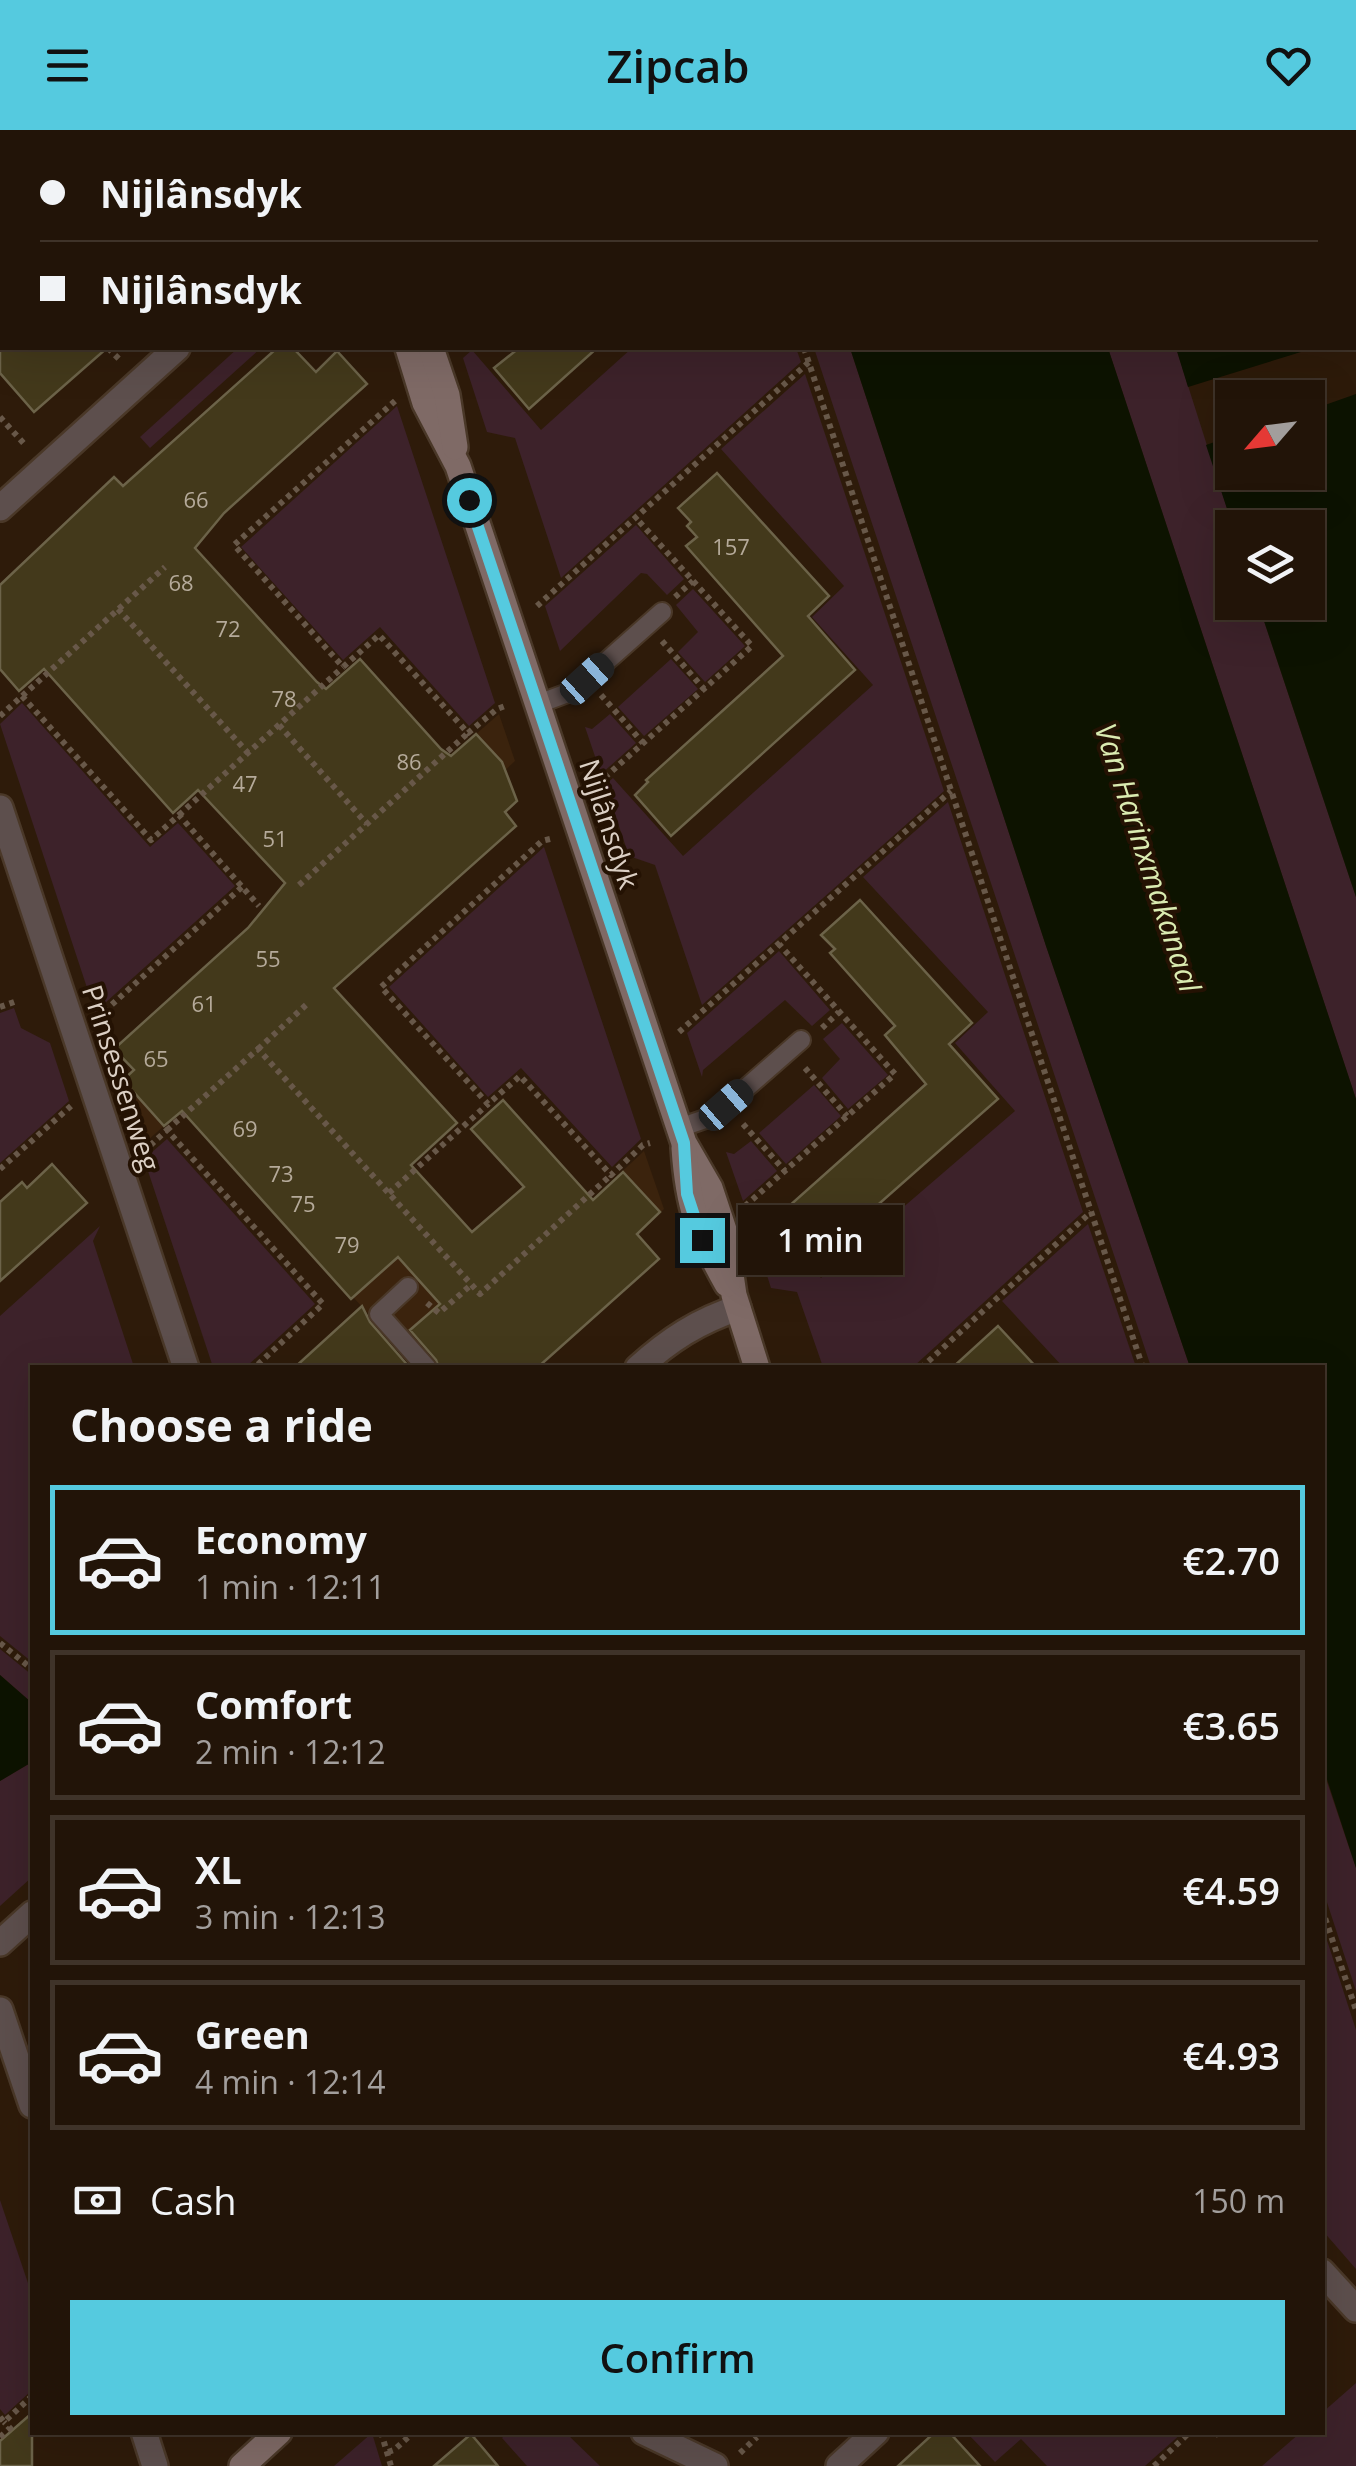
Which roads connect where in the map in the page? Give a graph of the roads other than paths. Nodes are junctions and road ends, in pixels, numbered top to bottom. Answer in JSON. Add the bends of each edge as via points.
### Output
{"nodes":[{"id":1,"x":175,"y":350,"type":"edge"},
{"id":2,"x":409,"y":350,"type":"edge"},
{"id":3,"x":431,"y":350,"type":"edge"},
{"id":4,"x":458,"y":466,"type":"junction"},
{"id":5,"x":0,"y":508,"type":"edge"},
{"id":6,"x":654,"y":618,"type":"road end"},
{"id":7,"x":538,"y":704,"type":"junction"},
{"id":8,"x":0,"y":808,"type":"edge"},
{"id":9,"x":795,"y":1045,"type":"road end"},
{"id":10,"x":681,"y":1136,"type":"junction"},
{"id":11,"x":408,"y":1288,"type":"road end"},
{"id":12,"x":736,"y":1302,"type":"junction"},
{"id":13,"x":185,"y":1365,"type":"edge"},
{"id":14,"x":424,"y":1365,"type":"edge"},
{"id":15,"x":641,"y":1365,"type":"edge"},
{"id":16,"x":757,"y":1365,"type":"edge"},
{"id":17,"x":30,"y":1916,"type":"edge"},
{"id":18,"x":0,"y":1943,"type":"edge"},
{"id":19,"x":0,"y":2010,"type":"edge"},
{"id":20,"x":30,"y":2099,"type":"edge"},
{"id":21,"x":1325,"y":2275,"type":"edge"},
{"id":22,"x":1356,"y":2309,"type":"edge"},
{"id":23,"x":145,"y":2435,"type":"edge"},
{"id":24,"x":276,"y":2435,"type":"edge"},
{"id":25,"x":650,"y":2435,"type":"edge"},
{"id":26,"x":873,"y":2435,"type":"edge"},
{"id":27,"x":155,"y":2466,"type":"edge"},
{"id":28,"x":242,"y":2466,"type":"edge"},
{"id":29,"x":715,"y":2466,"type":"edge"},
{"id":30,"x":839,"y":2466,"type":"edge"}],
"edges":[{"from":1,"to":5,"type":"street"},
{"from":2,"to":4,"type":"street","name":"Nijlânsdyk","via":[[425,402]]},
{"from":3,"to":4,"type":"street","name":"Nijlânsdyk","via":[[447,395]]},
{"from":4,"to":7,"type":"street","name":"Nijlânsdyk"},
{"from":6,"to":7,"type":"lane","via":[[573,692]]},
{"from":7,"to":10,"type":"street","name":"Nijlânsdyk"},
{"from":8,"to":13,"type":"street","name":"Prinsessenweg"},
{"from":9,"to":10,"type":"lane"},
{"from":10,"to":12,"type":"street","name":"Nijlânsdyk","via":[[725,1233]]},
{"from":11,"to":14,"type":"lane","via":[[378,1314]]},
{"from":12,"to":15,"type":"street","via":[[670,1339]]},
{"from":12,"to":16,"type":"street","name":"Nijlânsdyk"},
{"from":17,"to":18,"type":"street"},
{"from":19,"to":20,"type":"street"},
{"from":21,"to":22,"type":"street"},
{"from":23,"to":27,"type":"street"},
{"from":24,"to":28,"type":"street"},
{"from":25,"to":29,"type":"street"},
{"from":26,"to":30,"type":"street"}]}
